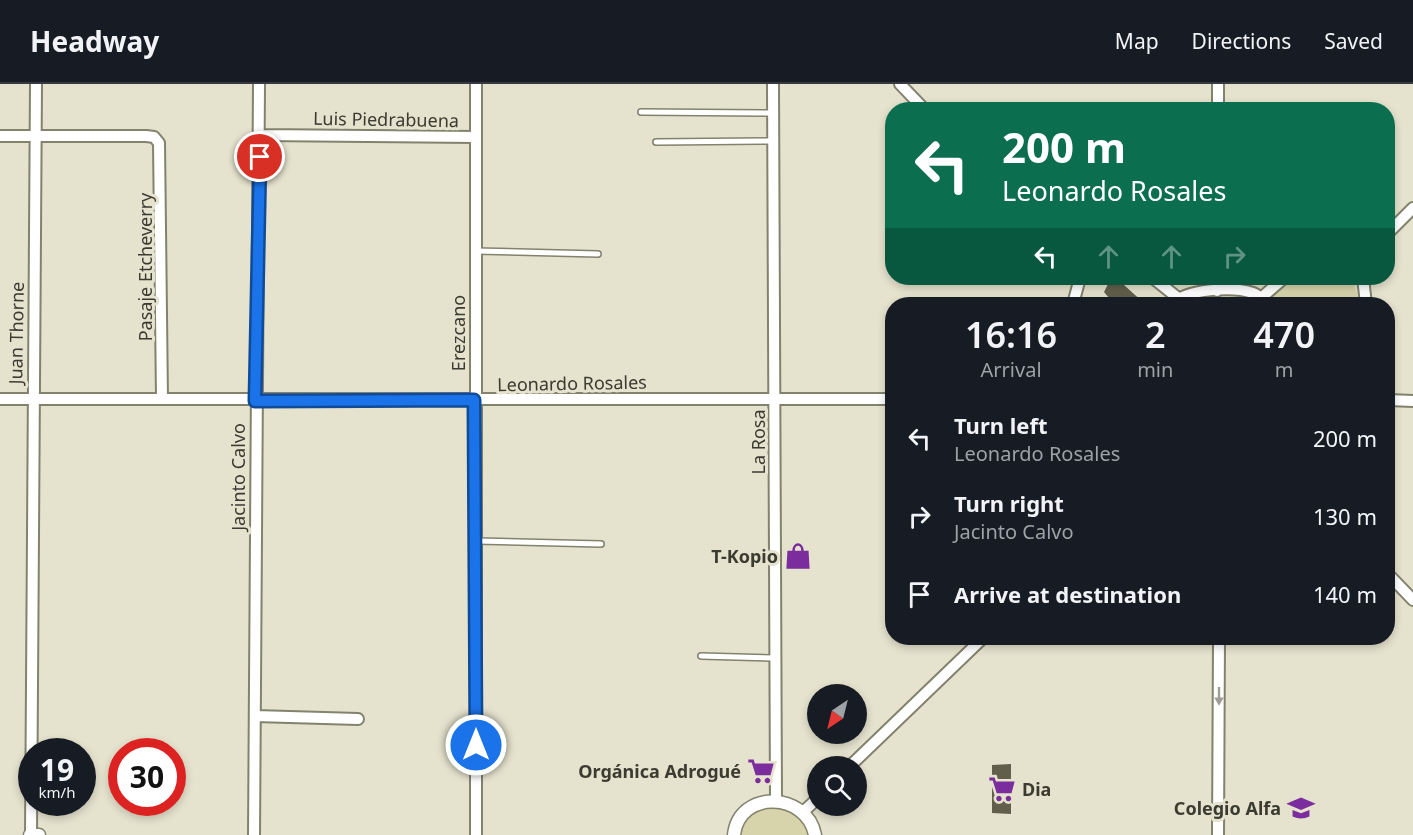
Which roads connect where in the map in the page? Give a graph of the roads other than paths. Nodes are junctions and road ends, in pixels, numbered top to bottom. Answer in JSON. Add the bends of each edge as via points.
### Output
{"nodes":[{"id":1,"x":36,"y":84,"type":"edge"},
{"id":2,"x":259,"y":84,"type":"edge"},
{"id":3,"x":476,"y":84,"type":"edge"},
{"id":4,"x":773,"y":84,"type":"edge"},
{"id":5,"x":900,"y":84,"type":"edge"},
{"id":6,"x":1218,"y":84,"type":"edge"},
{"id":7,"x":917,"y":102,"type":"edge"},
{"id":8,"x":1218,"y":102,"type":"edge"},
{"id":9,"x":641,"y":112,"type":"dead end"},
{"id":10,"x":773,"y":113,"type":"junction"},
{"id":11,"x":35,"y":135,"type":"junction"},
{"id":12,"x":260,"y":135,"type":"junction"},
{"id":13,"x":0,"y":136,"type":"edge"},
{"id":14,"x":476,"y":137,"type":"junction"},
{"id":15,"x":773,"y":141,"type":"junction"},
{"id":16,"x":656,"y":142,"type":"dead end"},
{"id":17,"x":1413,"y":208,"type":"edge"},
{"id":18,"x":1395,"y":226,"type":"edge"},
{"id":19,"x":475,"y":251,"type":"junction"},
{"id":20,"x":598,"y":254,"type":"dead end"},
{"id":21,"x":1160,"y":285,"type":"edge"},
{"id":22,"x":1217,"y":285,"type":"edge"},
{"id":23,"x":1278,"y":285,"type":"edge"},
{"id":24,"x":1217,"y":291,"type":"junction"},
{"id":25,"x":1171,"y":297,"type":"edge"},
{"id":26,"x":1183,"y":297,"type":"edge"},
{"id":27,"x":1259,"y":297,"type":"edge"},
{"id":28,"x":1267,"y":297,"type":"edge"},
{"id":29,"x":774,"y":398,"type":"junction"},
{"id":30,"x":0,"y":399,"type":"edge"},
{"id":31,"x":32,"y":399,"type":"junction"},
{"id":32,"x":162,"y":399,"type":"junction"},
{"id":33,"x":885,"y":399,"type":"edge"},
{"id":34,"x":474,"y":400,"type":"junction"},
{"id":35,"x":1395,"y":400,"type":"edge"},
{"id":36,"x":1413,"y":400,"type":"edge"},
{"id":37,"x":255,"y":401,"type":"junction"},
{"id":38,"x":475,"y":541,"type":"junction"},
{"id":39,"x":601,"y":544,"type":"dead end"},
{"id":40,"x":1395,"y":581,"type":"edge"},
{"id":41,"x":1413,"y":600,"type":"edge"},
{"id":42,"x":976,"y":645,"type":"edge"},
{"id":43,"x":1219,"y":645,"type":"edge"},
{"id":44,"x":701,"y":656,"type":"dead end"},
{"id":45,"x":775,"y":658,"type":"junction"},
{"id":46,"x":255,"y":716,"type":"junction"},
{"id":47,"x":358,"y":719,"type":"dead end"},
{"id":48,"x":860,"y":756,"type":"edge"},
{"id":49,"x":776,"y":800,"type":"junction"},
{"id":50,"x":807,"y":808,"type":"edge"},
{"id":51,"x":803,"y":812,"type":"junction"},
{"id":52,"x":30,"y":835,"type":"edge"},
{"id":53,"x":39,"y":835,"type":"edge"},
{"id":54,"x":254,"y":835,"type":"edge"},
{"id":55,"x":477,"y":835,"type":"edge"},
{"id":56,"x":734,"y":835,"type":"edge"},
{"id":57,"x":815,"y":835,"type":"edge"},
{"id":58,"x":1218,"y":835,"type":"edge"}],
"edges":[{"from":1,"to":11,"type":"street","name":"Juan Thorne"},
{"from":2,"to":12,"type":"street","name":"Jacinto Calvo"},
{"from":3,"to":14,"type":"street","name":"Erezcano"},
{"from":4,"to":10,"type":"street","name":"La Rosa"},
{"from":5,"to":7,"type":"street"},
{"from":6,"to":8,"type":"street"},
{"from":9,"to":10,"type":"lane"},
{"from":10,"to":15,"type":"street","name":"La Rosa"},
{"from":11,"to":13,"type":"street"},
{"from":11,"to":31,"type":"street","name":"Juan Thorne"},
{"from":11,"to":32,"type":"street","name":"Pasaje Etcheverry","via":[[154,137],[161,150]]},
{"from":12,"to":14,"type":"street","name":"Luis Piedrabuena"},
{"from":12,"to":37,"type":"street","name":"Jacinto Calvo"},
{"from":14,"to":19,"type":"street","name":"Erezcano"},
{"from":15,"to":16,"type":"lane"},
{"from":15,"to":29,"type":"street","name":"La Rosa"},
{"from":17,"to":18,"type":"street"},
{"from":19,"to":20,"type":"lane"},
{"from":19,"to":34,"type":"street","name":"Erezcano"},
{"from":21,"to":25,"type":"street"},
{"from":22,"to":24,"type":"street"},
{"from":23,"to":28,"type":"street"},
{"from":24,"to":26,"type":"street"},
{"from":24,"to":27,"type":"street","via":[[1254,293]]},
{"from":29,"to":33,"type":"street","name":"Leonardo Rosales"},
{"from":29,"to":34,"type":"street","name":"Leonardo Rosales"},
{"from":29,"to":45,"type":"street","name":"La Rosa"},
{"from":30,"to":31,"type":"street","name":"Leonardo Rosales"},
{"from":31,"to":32,"type":"street","name":"Leonardo Rosales"},
{"from":31,"to":52,"type":"street","name":"Juan Thorne"},
{"from":32,"to":37,"type":"street","name":"Leonardo Rosales"},
{"from":34,"to":37,"type":"street","name":"Leonardo Rosales"},
{"from":34,"to":38,"type":"street","name":"Erezcano"},
{"from":35,"to":36,"type":"street"},
{"from":37,"to":46,"type":"street","name":"Jacinto Calvo"},
{"from":38,"to":39,"type":"lane"},
{"from":38,"to":55,"type":"street","name":"Erezcano"},
{"from":40,"to":41,"type":"street"},
{"from":42,"to":48,"type":"street"},
{"from":43,"to":58,"type":"street","one_way":true},
{"from":44,"to":45,"type":"lane"},
{"from":45,"to":49,"type":"street","name":"La Rosa"},
{"from":46,"to":47,"type":"street"},
{"from":46,"to":54,"type":"street","name":"Jacinto Calvo"},
{"from":49,"to":51,"type":"street"},
{"from":49,"to":56,"type":"street","via":[[750,808],[740,818]]},
{"from":50,"to":51,"type":"street"},
{"from":51,"to":57,"type":"street"},
{"from":52,"to":53,"type":"street"}]}
